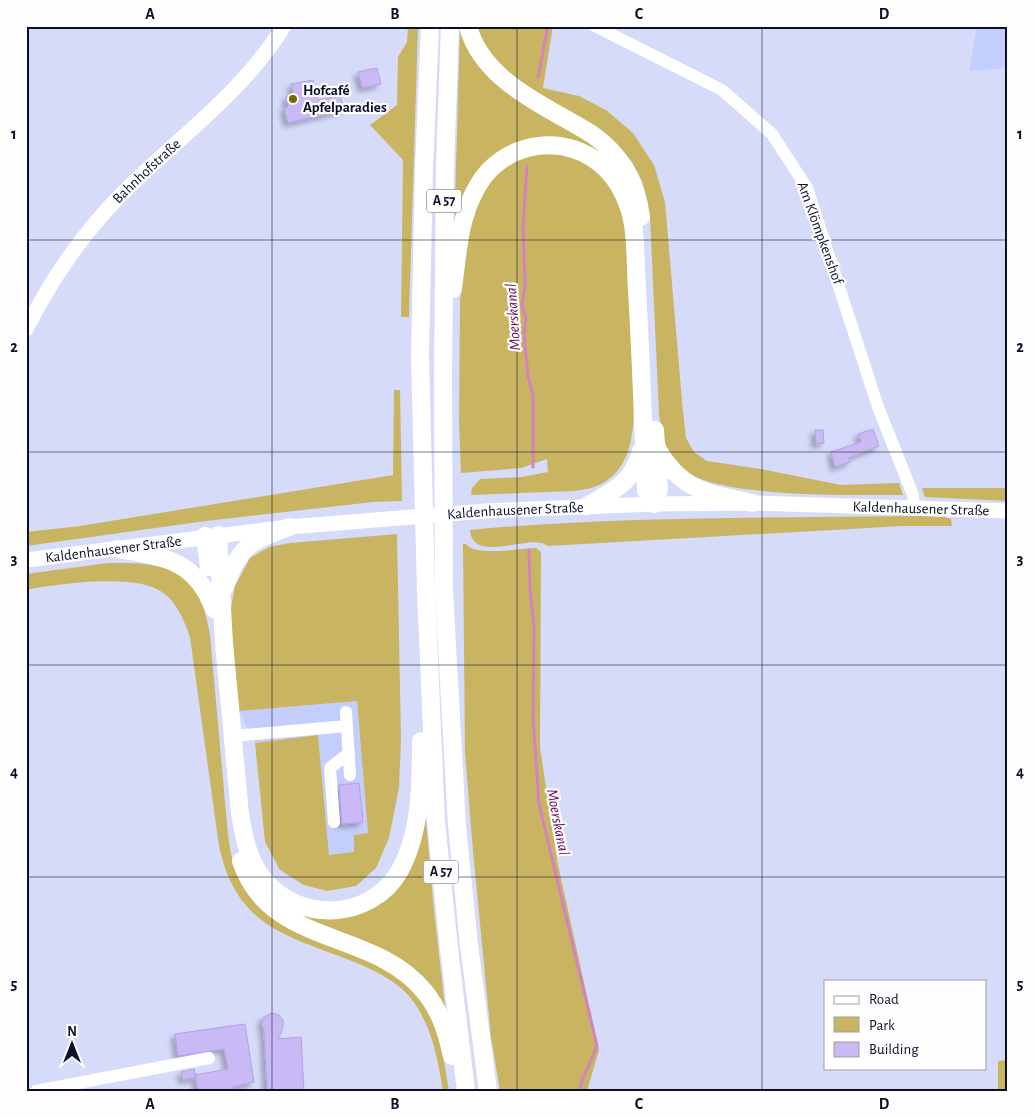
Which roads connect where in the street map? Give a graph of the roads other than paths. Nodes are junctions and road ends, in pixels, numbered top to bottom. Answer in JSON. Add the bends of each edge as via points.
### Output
{"nodes":[{"id":1,"x":284,"y":26,"type":"edge"},
{"id":2,"x":430,"y":26,"type":"edge"},
{"id":3,"x":450,"y":26,"type":"edge"},
{"id":4,"x":468,"y":26,"type":"edge"},
{"id":5,"x":595,"y":26,"type":"edge"},
{"id":6,"x":26,"y":329,"type":"edge"},
{"id":7,"x":442,"y":376,"type":"junction"},
{"id":8,"x":650,"y":441,"type":"junction"},
{"id":9,"x":752,"y":502,"type":"junction"},
{"id":10,"x":654,"y":504,"type":"junction"},
{"id":11,"x":588,"y":506,"type":"junction"},
{"id":12,"x":914,"y":507,"type":"junction"},
{"id":13,"x":1008,"y":511,"type":"edge"},
{"id":14,"x":289,"y":527,"type":"junction"},
{"id":15,"x":212,"y":536,"type":"junction"},
{"id":16,"x":117,"y":549,"type":"junction"},
{"id":17,"x":29,"y":560,"type":"edge"},
{"id":18,"x":218,"y":601,"type":"junction"},
{"id":19,"x":428,"y":653,"type":"junction"},
{"id":20,"x":346,"y":712,"type":"dead end"},
{"id":21,"x":347,"y":726,"type":"junction"},
{"id":22,"x":233,"y":736,"type":"junction"},
{"id":23,"x":349,"y":753,"type":"junction"},
{"id":24,"x":350,"y":775,"type":"dead end"},
{"id":25,"x":334,"y":822,"type":"dead end"},
{"id":26,"x":209,"y":1058,"type":"dead end"},
{"id":27,"x":36,"y":1091,"type":"edge"},
{"id":28,"x":461,"y":1091,"type":"edge"},
{"id":29,"x":466,"y":1091,"type":"edge"},
{"id":30,"x":488,"y":1091,"type":"edge"}],
"edges":[{"from":1,"to":6,"type":"main road","name":"Bahnhofstraße","via":[[238,87],[132,183],[98,219],[50,285]]},
{"from":2,"to":19,"type":"highway","number":"A 57","via":[[420,356]]},
{"from":3,"to":7,"type":"highway","number":"A 57"},
{"from":4,"to":8,"type":"highway","via":[[490,67],[510,85],[606,144],[629,173],[636,189],[642,223]]},
{"from":5,"to":12,"type":"street","name":"Am Klömpkenshof","via":[[722,90],[772,134],[807,188],[878,407],[913,495]]},
{"from":7,"to":8,"type":"highway","via":[[460,235],[477,186],[507,155],[544,145],[566,147],[582,152],[606,169],[617,181],[630,210]]},
{"from":7,"to":30,"type":"highway","number":"A 57","via":[[444,591],[457,825]]},
{"from":8,"to":9,"type":"highway","via":[[666,464],[694,488]]},
{"from":8,"to":10,"type":"highway","via":[[646,490]]},
{"from":8,"to":11,"type":"highway","via":[[628,480]]},
{"from":9,"to":10,"type":"main road","name":"Kaldenhausener Straße"},
{"from":9,"to":12,"type":"main road","name":"Kaldenhausener Straße"},
{"from":10,"to":11,"type":"main road","name":"Kaldenhausener Straße"},
{"from":11,"to":14,"type":"main road","name":"Kaldenhausener Straße"},
{"from":12,"to":13,"type":"main road","name":"Kaldenhausener Straße"},
{"from":14,"to":15,"type":"main road","name":"Kaldenhausener Straße"},
{"from":14,"to":18,"type":"highway","via":[[252,543],[242,551]]},
{"from":15,"to":16,"type":"main road","name":"Kaldenhausener Straße"},
{"from":15,"to":18,"type":"highway"},
{"from":16,"to":17,"type":"main road","name":"Kaldenhausener Straße"},
{"from":16,"to":18,"type":"highway","via":[[164,558],[189,570],[208,594]]},
{"from":18,"to":22,"type":"highway"},
{"from":18,"to":28,"type":"highway","via":[[235,835],[248,877],[266,902],[288,918],[380,957],[411,976],[424,990],[442,1021]]},
{"from":19,"to":22,"type":"highway","via":[[419,673],[421,758],[413,836],[398,874],[364,904],[339,911],[309,909],[281,896],[264,880],[252,859],[242,826]]},
{"from":19,"to":29,"type":"highway","number":"A 57","via":[[436,822]]},
{"from":20,"to":21,"type":"street"},
{"from":21,"to":22,"type":"street"},
{"from":21,"to":23,"type":"street"},
{"from":23,"to":24,"type":"street"},
{"from":23,"to":25,"type":"street","via":[[330,768]]},
{"from":26,"to":27,"type":"street"}]}
